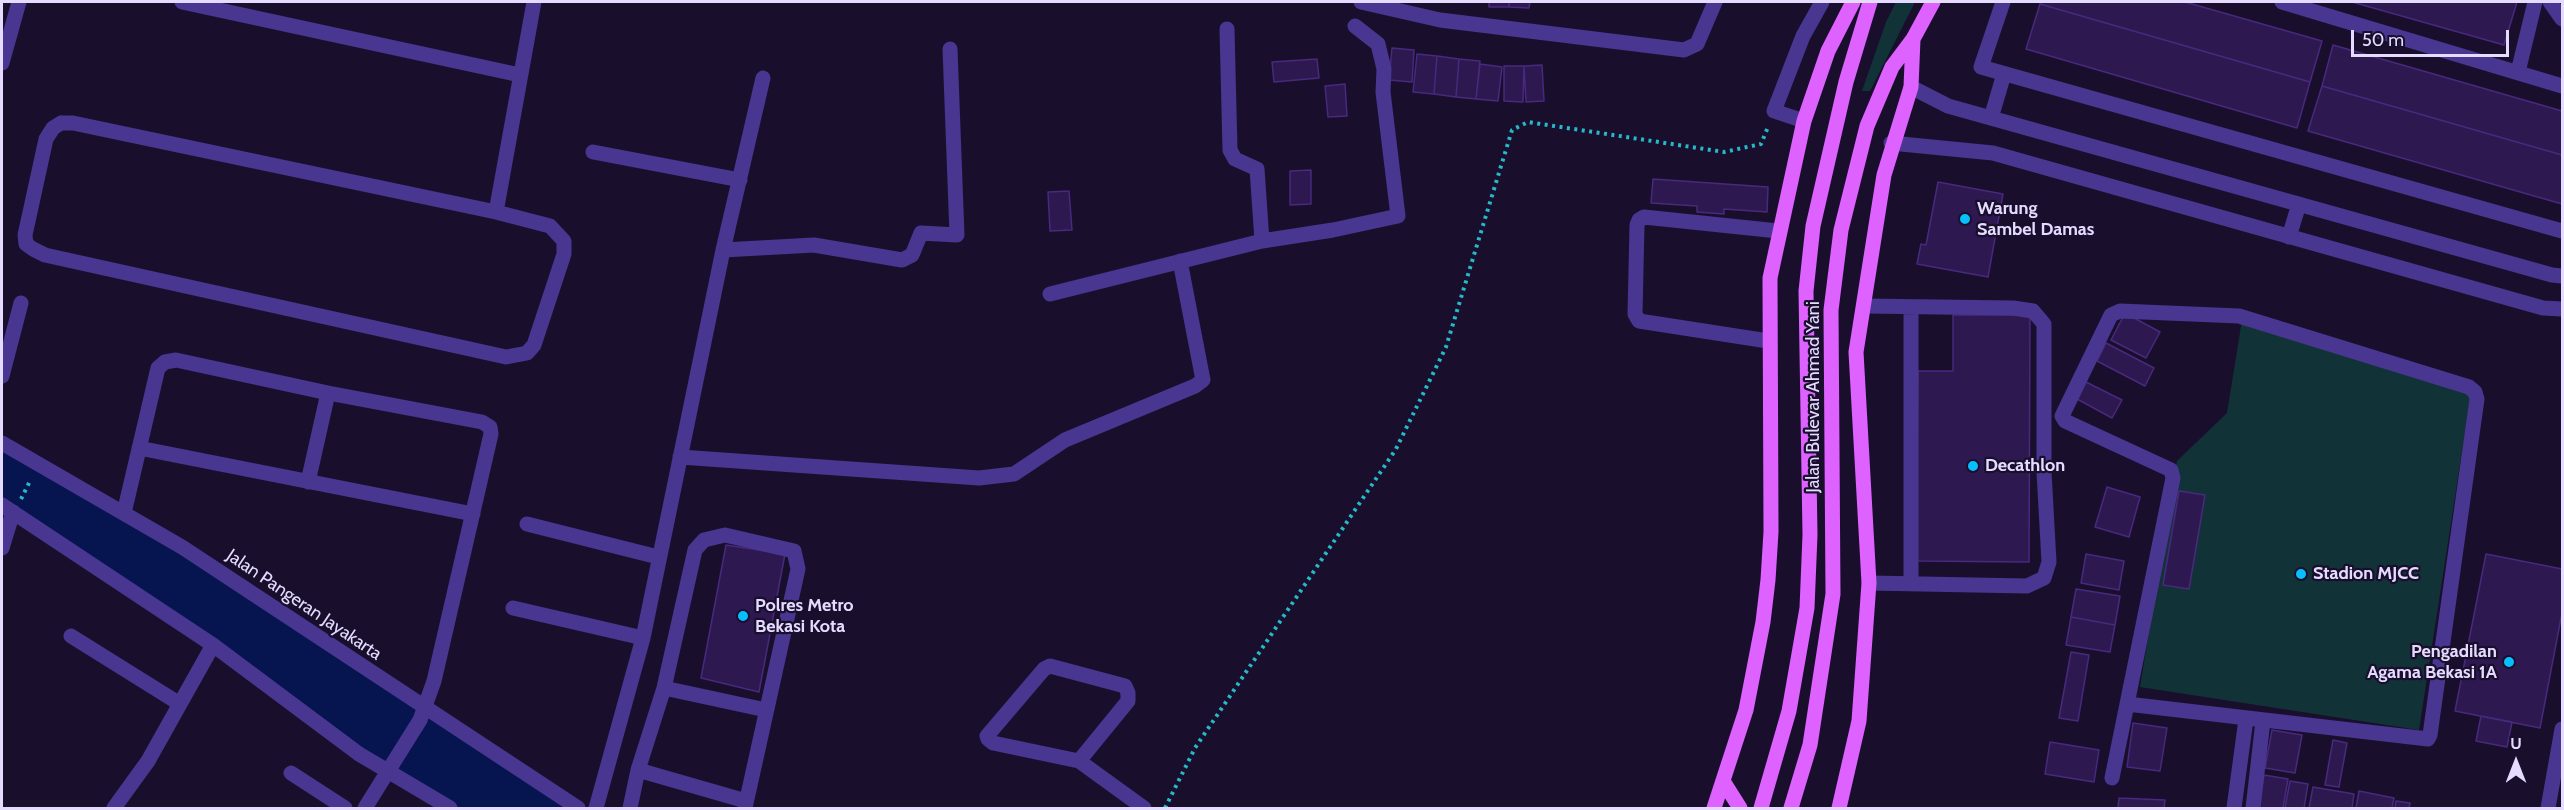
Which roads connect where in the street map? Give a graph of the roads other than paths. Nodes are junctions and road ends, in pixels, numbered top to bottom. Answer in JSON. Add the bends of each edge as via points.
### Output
{"nodes":[{"id":1,"x":19,"y":2,"type":"edge"},
{"id":2,"x":182,"y":2,"type":"edge"},
{"id":3,"x":534,"y":2,"type":"edge"},
{"id":4,"x":1361,"y":2,"type":"edge"},
{"id":5,"x":1715,"y":2,"type":"edge"},
{"id":6,"x":1822,"y":2,"type":"edge"},
{"id":7,"x":1853,"y":2,"type":"edge"},
{"id":8,"x":1870,"y":2,"type":"edge"},
{"id":9,"x":1933,"y":2,"type":"edge"},
{"id":10,"x":2003,"y":2,"type":"edge"},
{"id":11,"x":2282,"y":2,"type":"edge"},
{"id":12,"x":2535,"y":2,"type":"edge"},
{"id":13,"x":2550,"y":2,"type":"edge"},
{"id":14,"x":2562,"y":19,"type":"edge"},
{"id":15,"x":1355,"y":27,"type":"dead end"},
{"id":16,"x":1227,"y":29,"type":"dead end"},
{"id":17,"x":1913,"y":39,"type":"junction"},
{"id":18,"x":950,"y":49,"type":"dead end"},
{"id":19,"x":2,"y":63,"type":"edge"},
{"id":20,"x":2518,"y":72,"type":"junction"},
{"id":21,"x":2004,"y":74,"type":"junction"},
{"id":22,"x":520,"y":75,"type":"junction"},
{"id":23,"x":763,"y":78,"type":"dead end"},
{"id":24,"x":2562,"y":86,"type":"edge"},
{"id":25,"x":1911,"y":87,"type":"junction"},
{"id":26,"x":1991,"y":118,"type":"junction"},
{"id":27,"x":1804,"y":121,"type":"junction"},
{"id":28,"x":1891,"y":143,"type":"junction"},
{"id":29,"x":592,"y":152,"type":"dead end"},
{"id":30,"x":740,"y":180,"type":"junction"},
{"id":31,"x":2299,"y":204,"type":"junction"},
{"id":32,"x":496,"y":212,"type":"junction"},
{"id":33,"x":1778,"y":231,"type":"junction"},
{"id":34,"x":2562,"y":231,"type":"edge"},
{"id":35,"x":2289,"y":237,"type":"junction"},
{"id":36,"x":1262,"y":241,"type":"junction"},
{"id":37,"x":723,"y":250,"type":"junction"},
{"id":38,"x":1180,"y":261,"type":"junction"},
{"id":39,"x":2562,"y":276,"type":"edge"},
{"id":40,"x":1050,"y":294,"type":"dead end"},
{"id":41,"x":21,"y":303,"type":"dead end"},
{"id":42,"x":1864,"y":306,"type":"junction"},
{"id":43,"x":1911,"y":308,"type":"junction"},
{"id":44,"x":2562,"y":309,"type":"edge"},
{"id":45,"x":1768,"y":342,"type":"junction"},
{"id":46,"x":2,"y":376,"type":"edge"},
{"id":47,"x":328,"y":393,"type":"junction"},
{"id":48,"x":2,"y":443,"type":"edge"},
{"id":49,"x":139,"y":448,"type":"junction"},
{"id":50,"x":680,"y":457,"type":"junction"},
{"id":51,"x":308,"y":482,"type":"junction"},
{"id":52,"x":7,"y":509,"type":"edge"},
{"id":53,"x":124,"y":513,"type":"junction"},
{"id":54,"x":473,"y":514,"type":"junction"},
{"id":55,"x":527,"y":524,"type":"dead end"},
{"id":56,"x":2,"y":548,"type":"edge"},
{"id":57,"x":658,"y":557,"type":"junction"},
{"id":58,"x":1869,"y":583,"type":"junction"},
{"id":59,"x":1911,"y":584,"type":"junction"},
{"id":60,"x":513,"y":608,"type":"dead end"},
{"id":61,"x":71,"y":636,"type":"dead end"},
{"id":62,"x":643,"y":638,"type":"junction"},
{"id":63,"x":213,"y":645,"type":"junction"},
{"id":64,"x":664,"y":688,"type":"junction"},
{"id":65,"x":180,"y":704,"type":"junction"},
{"id":66,"x":2127,"y":704,"type":"junction"},
{"id":67,"x":766,"y":710,"type":"junction"},
{"id":68,"x":422,"y":714,"type":"junction"},
{"id":69,"x":2246,"y":719,"type":"junction"},
{"id":70,"x":2263,"y":721,"type":"junction"},
{"id":71,"x":2562,"y":729,"type":"edge"},
{"id":72,"x":1079,"y":761,"type":"junction"},
{"id":73,"x":391,"y":767,"type":"junction"},
{"id":74,"x":638,"y":770,"type":"junction"},
{"id":75,"x":291,"y":773,"type":"dead end"},
{"id":76,"x":2112,"y":778,"type":"dead end"},
{"id":77,"x":1723,"y":781,"type":"junction"},
{"id":78,"x":745,"y":805,"type":"edge"},
{"id":79,"x":114,"y":808,"type":"edge"},
{"id":80,"x":345,"y":808,"type":"edge"},
{"id":81,"x":365,"y":808,"type":"edge"},
{"id":82,"x":450,"y":808,"type":"edge"},
{"id":83,"x":578,"y":808,"type":"edge"},
{"id":84,"x":596,"y":808,"type":"edge"},
{"id":85,"x":630,"y":808,"type":"edge"},
{"id":86,"x":1144,"y":808,"type":"edge"},
{"id":87,"x":1714,"y":808,"type":"edge"},
{"id":88,"x":1740,"y":808,"type":"edge"},
{"id":89,"x":1761,"y":808,"type":"edge"},
{"id":90,"x":1791,"y":808,"type":"edge"},
{"id":91,"x":1839,"y":808,"type":"edge"},
{"id":92,"x":2234,"y":808,"type":"edge"},
{"id":93,"x":2253,"y":808,"type":"edge"},
{"id":94,"x":2548,"y":808,"type":"edge"}],
"edges":[{"from":1,"to":19,"type":"street"},
{"from":2,"to":22,"type":"street"},
{"from":3,"to":22,"type":"street"},
{"from":4,"to":5,"type":"street","via":[[1440,20],[1684,50],[1698,44]]},
{"from":6,"to":27,"type":"street","via":[[1803,36],[1774,111]]},
{"from":7,"to":27,"type":"main road","via":[[1828,51]]},
{"from":8,"to":89,"type":"main road","name":"Jalan Bulevar Ahmad Yani","via":[[1846,82],[1813,226],[1806,291],[1810,535],[1807,608],[1789,711]]},
{"from":9,"to":17,"type":"main road","name":"Jalan Bulevar Ahmad Yani"},
{"from":10,"to":21,"type":"street","via":[[1981,67]]},
{"from":11,"to":20,"type":"street"},
{"from":12,"to":20,"type":"street"},
{"from":13,"to":14,"type":"street"},
{"from":15,"to":36,"type":"street","via":[[1378,44],[1384,69],[1383,92],[1398,216]]},
{"from":16,"to":36,"type":"street","via":[[1230,150],[1236,159],[1257,169]]},
{"from":17,"to":25,"type":"main road"},
{"from":17,"to":90,"type":"main road","name":"Jalan Bulevar Ahmad Yani","via":[[1892,67],[1867,126],[1841,230],[1831,310],[1833,594],[1812,735]]},
{"from":18,"to":37,"type":"street","via":[[957,235],[921,233],[912,255],[902,260],[814,245]]},
{"from":20,"to":24,"type":"street"},
{"from":21,"to":26,"type":"street"},
{"from":21,"to":34,"type":"street"},
{"from":22,"to":32,"type":"street"},
{"from":23,"to":30,"type":"street"},
{"from":25,"to":26,"type":"street","via":[[1948,106]]},
{"from":25,"to":28,"type":"main road"},
{"from":26,"to":31,"type":"street"},
{"from":27,"to":33,"type":"main road"},
{"from":28,"to":35,"type":"street","via":[[1993,153]]},
{"from":28,"to":42,"type":"main road"},
{"from":29,"to":30,"type":"street"},
{"from":30,"to":37,"type":"street"},
{"from":31,"to":35,"type":"street"},
{"from":31,"to":39,"type":"street"},
{"from":32,"to":32,"type":"street","via":[[550,226],[564,242],[564,254],[534,345],[517,356],[506,357],[45,255],[26,244],[25,235],[46,139],[61,123]]},
{"from":33,"to":45,"type":"main road","via":[[1770,278]]},
{"from":33,"to":45,"type":"street","via":[[1644,217],[1637,225],[1635,314],[1639,321]]},
{"from":35,"to":44,"type":"street","via":[[2543,308]]},
{"from":36,"to":38,"type":"street"},
{"from":37,"to":50,"type":"street"},
{"from":38,"to":40,"type":"street"},
{"from":38,"to":50,"type":"street","via":[[1203,380],[1065,440],[1014,474],[978,478]]},
{"from":41,"to":46,"type":"street"},
{"from":42,"to":43,"type":"street"},
{"from":42,"to":58,"type":"main road","via":[[1856,352]]},
{"from":43,"to":59,"type":"street"},
{"from":43,"to":59,"type":"street","via":[[2013,308],[2033,311],[2044,324],[2044,472],[2049,562],[2044,578],[2027,586]]},
{"from":45,"to":77,"type":"main road","via":[[1768,580],[1746,710]]},
{"from":47,"to":49,"type":"street","via":[[176,360],[165,362],[158,368]]},
{"from":47,"to":51,"type":"street"},
{"from":47,"to":54,"type":"street","via":[[482,422],[490,427]]},
{"from":48,"to":53,"type":"street","name":"Jalan Pangeran Jayakarta"},
{"from":49,"to":51,"type":"street"},
{"from":49,"to":53,"type":"street"},
{"from":50,"to":57,"type":"street"},
{"from":51,"to":54,"type":"street"},
{"from":52,"to":56,"type":"street"},
{"from":52,"to":63,"type":"street"},
{"from":53,"to":68,"type":"street","name":"Jalan Pangeran Jayakarta","via":[[182,547]]},
{"from":54,"to":68,"type":"street","via":[[434,681]]},
{"from":55,"to":57,"type":"street"},
{"from":57,"to":62,"type":"street"},
{"from":58,"to":59,"type":"street"},
{"from":58,"to":91,"type":"main road","via":[[1859,721]]},
{"from":60,"to":62,"type":"street"},
{"from":61,"to":65,"type":"street"},
{"from":62,"to":84,"type":"street"},
{"from":63,"to":65,"type":"street"},
{"from":63,"to":73,"type":"street","via":[[358,754]]},
{"from":64,"to":67,"type":"street"},
{"from":64,"to":67,"type":"street","via":[[695,550],[704,540],[725,535],[794,550],[796,558],[798,569]]},
{"from":64,"to":74,"type":"street"},
{"from":65,"to":79,"type":"street","via":[[148,761]]},
{"from":66,"to":69,"type":"street"},
{"from":66,"to":70,"type":"street","via":[[2174,478],[2171,470],[2065,421],[2062,416],[2111,315],[2120,311],[2239,316],[2469,387],[2478,399],[2430,735],[2424,740]]},
{"from":66,"to":76,"type":"street"},
{"from":67,"to":78,"type":"street"},
{"from":68,"to":73,"type":"street"},
{"from":68,"to":83,"type":"street","name":"Jalan Pangeran Jayakarta","via":[[447,720]]},
{"from":69,"to":70,"type":"street"},
{"from":69,"to":92,"type":"street"},
{"from":70,"to":93,"type":"street"},
{"from":71,"to":94,"type":"street"},
{"from":72,"to":72,"type":"street","via":[[1128,701],[1128,693],[1125,686],[1050,666],[987,736],[993,743]]},
{"from":72,"to":86,"type":"street"},
{"from":73,"to":81,"type":"street"},
{"from":73,"to":82,"type":"street"},
{"from":74,"to":78,"type":"street"},
{"from":74,"to":85,"type":"street"},
{"from":75,"to":80,"type":"street"},
{"from":77,"to":87,"type":"main road"},
{"from":77,"to":88,"type":"main road"}]}
